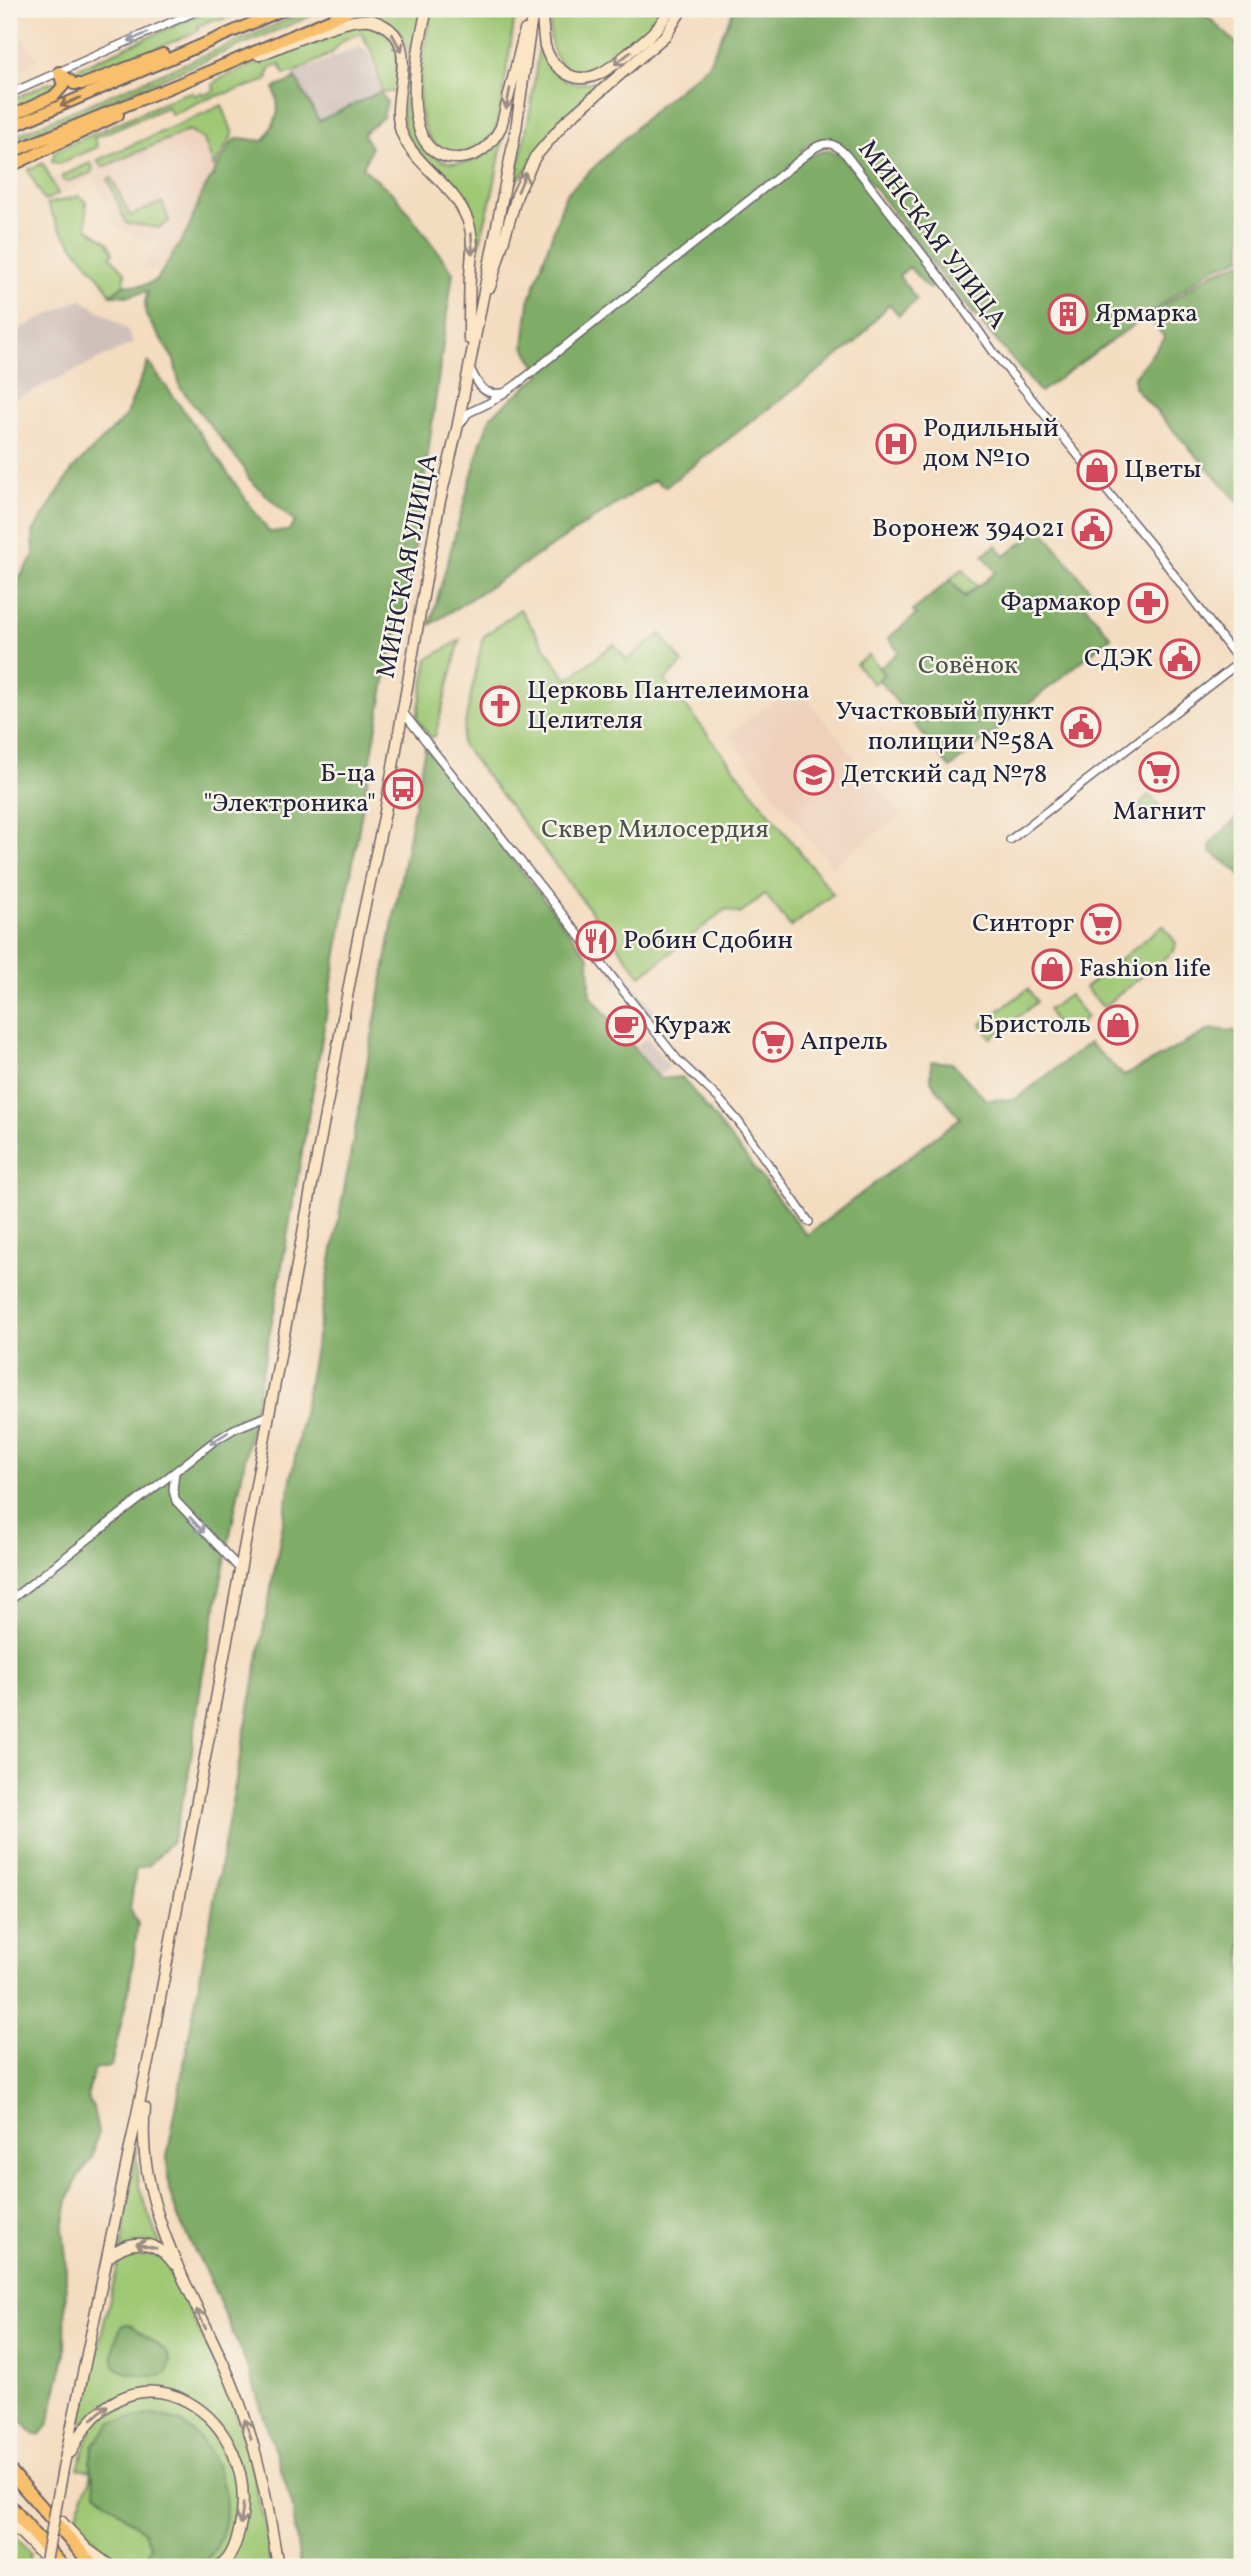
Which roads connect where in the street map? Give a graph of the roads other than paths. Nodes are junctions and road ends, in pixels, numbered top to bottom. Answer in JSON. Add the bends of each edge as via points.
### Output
{"nodes":[{"id":1,"x":201,"y":9,"type":"edge"},
{"id":2,"x":276,"y":9,"type":"edge"},
{"id":3,"x":285,"y":9,"type":"edge"},
{"id":4,"x":354,"y":9,"type":"edge"},
{"id":5,"x":427,"y":9,"type":"edge"},
{"id":6,"x":532,"y":9,"type":"edge"},
{"id":7,"x":541,"y":9,"type":"edge"},
{"id":8,"x":669,"y":9,"type":"edge"},
{"id":9,"x":682,"y":9,"type":"edge"},
{"id":10,"x":222,"y":34,"type":"junction"},
{"id":11,"x":59,"y":72,"type":"junction"},
{"id":12,"x":203,"y":74,"type":"junction"},
{"id":13,"x":9,"y":94,"type":"edge"},
{"id":14,"x":9,"y":117,"type":"edge"},
{"id":15,"x":9,"y":128,"type":"edge"},
{"id":16,"x":9,"y":153,"type":"edge"},
{"id":17,"x":9,"y":167,"type":"edge"},
{"id":18,"x":473,"y":341,"type":"junction"},
{"id":19,"x":468,"y":364,"type":"junction"},
{"id":20,"x":502,"y":393,"type":"junction"},
{"id":21,"x":457,"y":429,"type":"junction"},
{"id":22,"x":1241,"y":663,"type":"edge"},
{"id":23,"x":401,"y":711,"type":"junction"},
{"id":24,"x":1010,"y":840,"type":"dead end"},
{"id":25,"x":809,"y":1222,"type":"dead end"},
{"id":26,"x":269,"y":1415,"type":"junction"},
{"id":27,"x":174,"y":1472,"type":"junction"},
{"id":28,"x":239,"y":1569,"type":"junction"},
{"id":29,"x":9,"y":1601,"type":"edge"},
{"id":30,"x":151,"y":2047,"type":"junction"},
{"id":31,"x":108,"y":2257,"type":"junction"},
{"id":32,"x":178,"y":2270,"type":"junction"},
{"id":33,"x":63,"y":2469,"type":"junction"},
{"id":34,"x":9,"y":2470,"type":"edge"},
{"id":35,"x":28,"y":2491,"type":"junction"},
{"id":36,"x":9,"y":2505,"type":"edge"},
{"id":37,"x":9,"y":2521,"type":"edge"},
{"id":38,"x":44,"y":2567,"type":"edge"},
{"id":39,"x":54,"y":2567,"type":"edge"},
{"id":40,"x":62,"y":2567,"type":"edge"},
{"id":41,"x":94,"y":2567,"type":"edge"},
{"id":42,"x":112,"y":2567,"type":"edge"},
{"id":43,"x":218,"y":2567,"type":"edge"},
{"id":44,"x":278,"y":2567,"type":"edge"}],
"edges":[{"from":1,"to":11,"type":"street","one_way":true},
{"from":2,"to":10,"type":"street"},
{"from":3,"to":10,"type":"main road"},
{"from":4,"to":12,"type":"main road"},
{"from":6,"to":5,"type":"street","one_way":true,"via":[[501,127],[483,150],[462,158],[440,154],[430,146],[415,116],[415,83]]},
{"from":6,"to":18,"type":"street","name":"МИНСКАЯ УЛИЦА","via":[[516,129]]},
{"from":8,"to":7,"type":"street","one_way":true,"via":[[660,24],[621,60],[596,76],[580,78],[569,76],[550,58]]},
{"from":18,"to":9,"type":"street","one_way":true,"via":[[530,165],[565,122],[666,35]]},
{"from":10,"to":11,"type":"main road","via":[[84,84],[74,84]]},
{"from":10,"to":15,"type":"main road","one_way":true},
{"from":11,"to":13,"type":"street"},
{"from":11,"to":14,"type":"main road","via":[[63,86],[58,94]]},
{"from":12,"to":16,"type":"main road"},
{"from":12,"to":17,"type":"main road"},
{"from":12,"to":19,"type":"street","one_way":true,"via":[[346,21],[370,20],[386,26],[401,46],[404,61],[398,111],[402,134],[453,193],[470,227]]},
{"from":18,"to":19,"type":"street","name":"МИНСКАЯ УЛИЦА"},
{"from":19,"to":20,"type":"street","via":[[486,392]]},
{"from":19,"to":21,"type":"street","name":"МИНСКАЯ УЛИЦА"},
{"from":20,"to":21,"type":"street","name":"МИНСКАЯ УЛИЦА","via":[[468,413]]},
{"from":20,"to":22,"type":"street","name":"МИНСКАЯ УЛИЦА","via":[[816,147],[834,144]]},
{"from":21,"to":23,"type":"street","name":"МИНСКАЯ УЛИЦА"},
{"from":22,"to":24,"type":"street","name":"МИНСКАЯ УЛИЦА"},
{"from":23,"to":25,"type":"street","via":[[677,1059],[738,1121]]},
{"from":23,"to":26,"type":"street","name":"МИНСКАЯ УЛИЦА","via":[[386,812]]},
{"from":26,"to":27,"type":"street","one_way":true,"via":[[234,1429]]},
{"from":26,"to":28,"type":"street","name":"МИНСКАЯ УЛИЦА"},
{"from":27,"to":28,"type":"street","one_way":true,"via":[[177,1501]]},
{"from":27,"to":29,"type":"street"},
{"from":28,"to":30,"type":"street","name":"МИНСКАЯ УЛИЦА"},
{"from":30,"to":31,"type":"street"},
{"from":30,"to":32,"type":"street","via":[[143,2137],[155,2204]]},
{"from":32,"to":31,"type":"street","one_way":true,"via":[[161,2250],[146,2243],[129,2243]]},
{"from":31,"to":33,"type":"street"},
{"from":44,"to":32,"type":"street","one_way":true,"via":[[249,2430]]},
{"from":33,"to":38,"type":"street","bridge":true},
{"from":33,"to":43,"type":"street","one_way":true,"via":[[78,2437],[111,2402],[146,2392],[164,2393],[197,2406],[212,2418],[232,2448],[242,2484],[238,2538]]},
{"from":34,"to":35,"type":"highway"},
{"from":35,"to":41,"type":"highway"},
{"from":35,"to":42,"type":"street"},
{"from":36,"to":40,"type":"highway"},
{"from":37,"to":39,"type":"street"}]}
